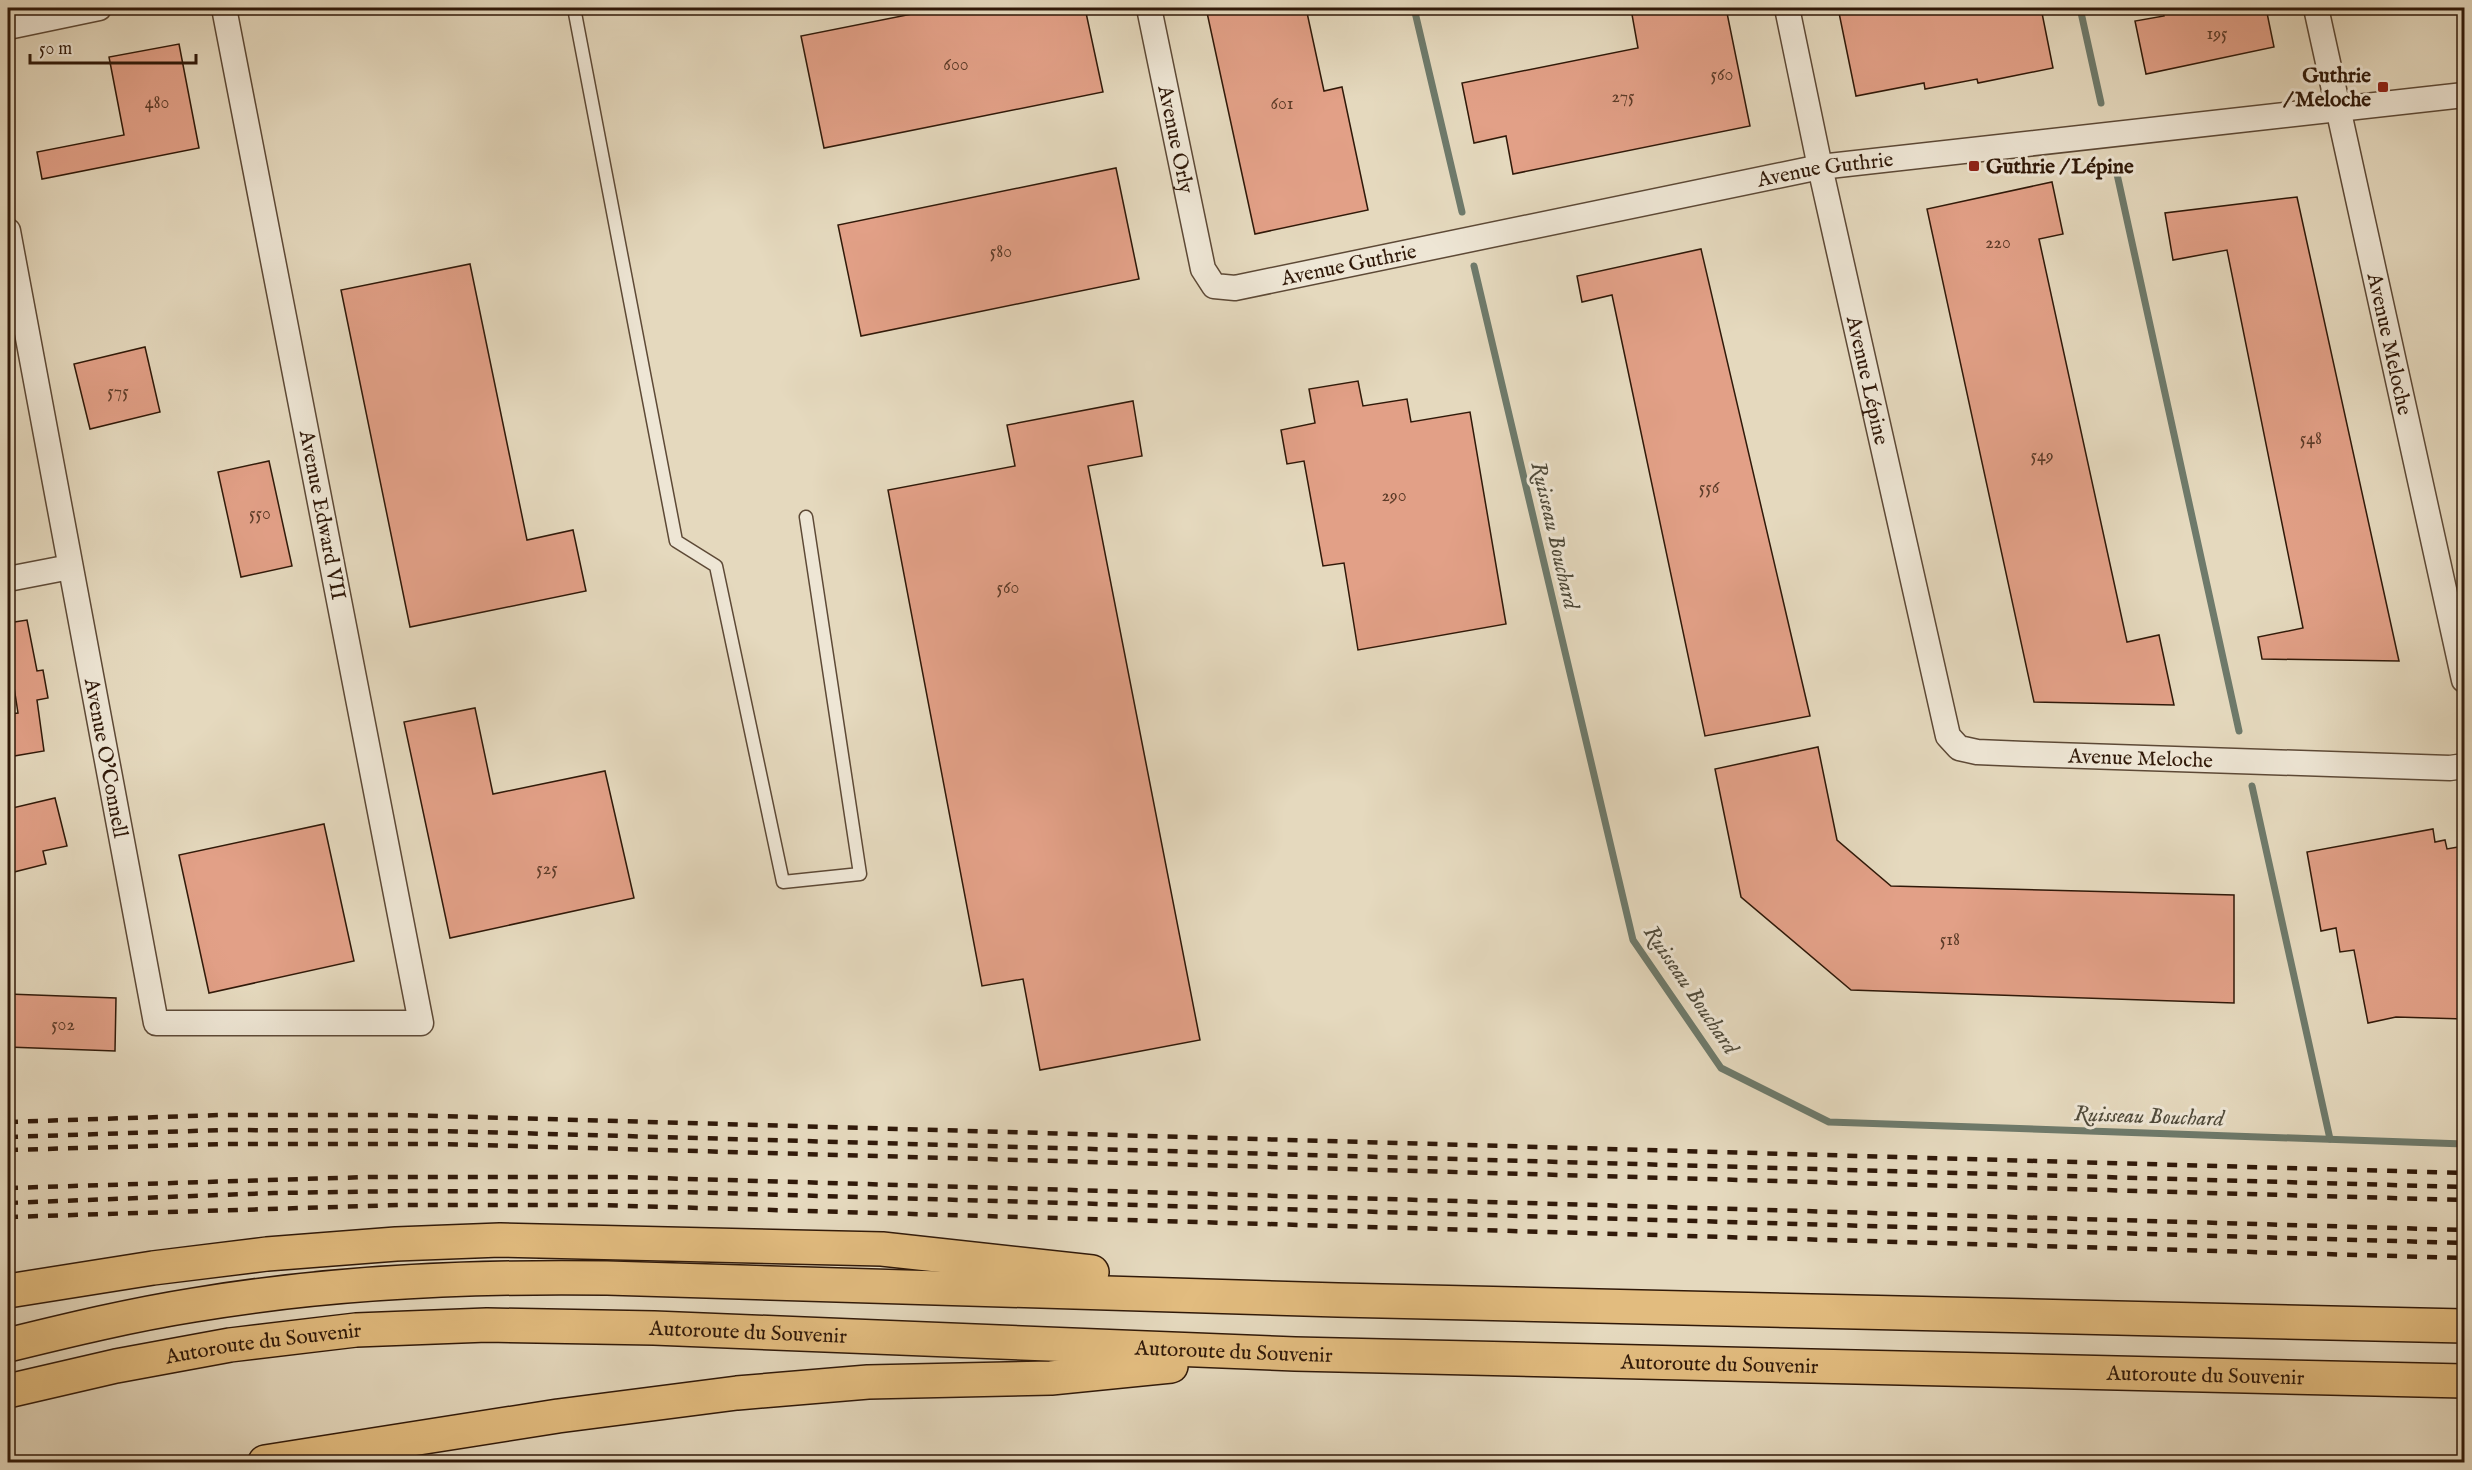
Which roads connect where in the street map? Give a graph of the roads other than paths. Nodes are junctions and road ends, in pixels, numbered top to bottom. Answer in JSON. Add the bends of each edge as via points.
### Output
{"nodes":[{"id":1,"x":99,"y":8,"type":"edge"},
{"id":2,"x":224,"y":8,"type":"edge"},
{"id":3,"x":574,"y":8,"type":"edge"},
{"id":4,"x":1149,"y":8,"type":"edge"},
{"id":5,"x":1787,"y":8,"type":"edge"},
{"id":6,"x":2316,"y":8,"type":"edge"},
{"id":7,"x":8,"y":27,"type":"edge"},
{"id":8,"x":2464,"y":95,"type":"edge"},
{"id":9,"x":2338,"y":109,"type":"junction"},
{"id":10,"x":1820,"y":167,"type":"junction"},
{"id":11,"x":8,"y":231,"type":"edge"},
{"id":12,"x":1203,"y":269,"type":"joint"},
{"id":13,"x":806,"y":517,"type":"dead end"},
{"id":14,"x":70,"y":567,"type":"junction"},
{"id":15,"x":8,"y":579,"type":"edge"},
{"id":16,"x":2464,"y":680,"type":"edge"},
{"id":17,"x":1959,"y":748,"type":"joint"},
{"id":18,"x":2464,"y":766,"type":"edge"},
{"id":19,"x":421,"y":1023,"type":"joint"},
{"id":20,"x":8,"y":1291,"type":"edge"},
{"id":21,"x":1338,"y":1300,"type":"junction"},
{"id":22,"x":2464,"y":1326,"type":"edge"},
{"id":23,"x":8,"y":1345,"type":"edge"},
{"id":24,"x":1295,"y":1354,"type":"junction"},
{"id":25,"x":2464,"y":1381,"type":"edge"},
{"id":26,"x":8,"y":1391,"type":"edge"},
{"id":27,"x":446,"y":1434,"type":"junction"},
{"id":28,"x":266,"y":1462,"type":"edge"},
{"id":29,"x":366,"y":1462,"type":"edge"}],
"edges":[{"from":1,"to":7,"type":"street"},
{"from":2,"to":19,"type":"street","name":"Avenue Edward VII"},
{"from":3,"to":13,"type":"lane","via":[[676,541],[716,566],[783,882],[860,874]]},
{"from":4,"to":12,"type":"street","name":"Avenue Orly"},
{"from":5,"to":10,"type":"street","name":"Avenue Lépine"},
{"from":6,"to":9,"type":"street","name":"Avenue Meloche"},
{"from":8,"to":9,"type":"street","name":"Avenue Guthrie"},
{"from":9,"to":10,"type":"street","name":"Avenue Guthrie"},
{"from":9,"to":16,"type":"street","name":"Avenue Meloche"},
{"from":10,"to":12,"type":"street","name":"Avenue Guthrie","via":[[1234,288],[1214,286]]},
{"from":10,"to":17,"type":"street","name":"Avenue Lépine","via":[[1948,736]]},
{"from":11,"to":14,"type":"street","name":"Avenue O'Connell"},
{"from":14,"to":15,"type":"street"},
{"from":14,"to":19,"type":"street","name":"Avenue O'Connell","via":[[156,1023]]},
{"from":17,"to":18,"type":"street","name":"Avenue Meloche","via":[[2024,754]]},
{"from":20,"to":21,"type":"highway","via":[[290,1251],[536,1240],[882,1249]]},
{"from":21,"to":22,"type":"highway"},
{"from":21,"to":23,"type":"highway","via":[[607,1278],[457,1279],[345,1286],[195,1305]]},
{"from":24,"to":25,"type":"highway","name":"Autoroute du Souvenir"},
{"from":24,"to":26,"type":"highway","name":"Autoroute du Souvenir","via":[[654,1328],[416,1326],[221,1346]]},
{"from":24,"to":27,"type":"highway","via":[[1051,1378],[868,1382],[776,1389],[598,1410]]},
{"from":27,"to":28,"type":"highway"},
{"from":27,"to":29,"type":"highway"}]}
